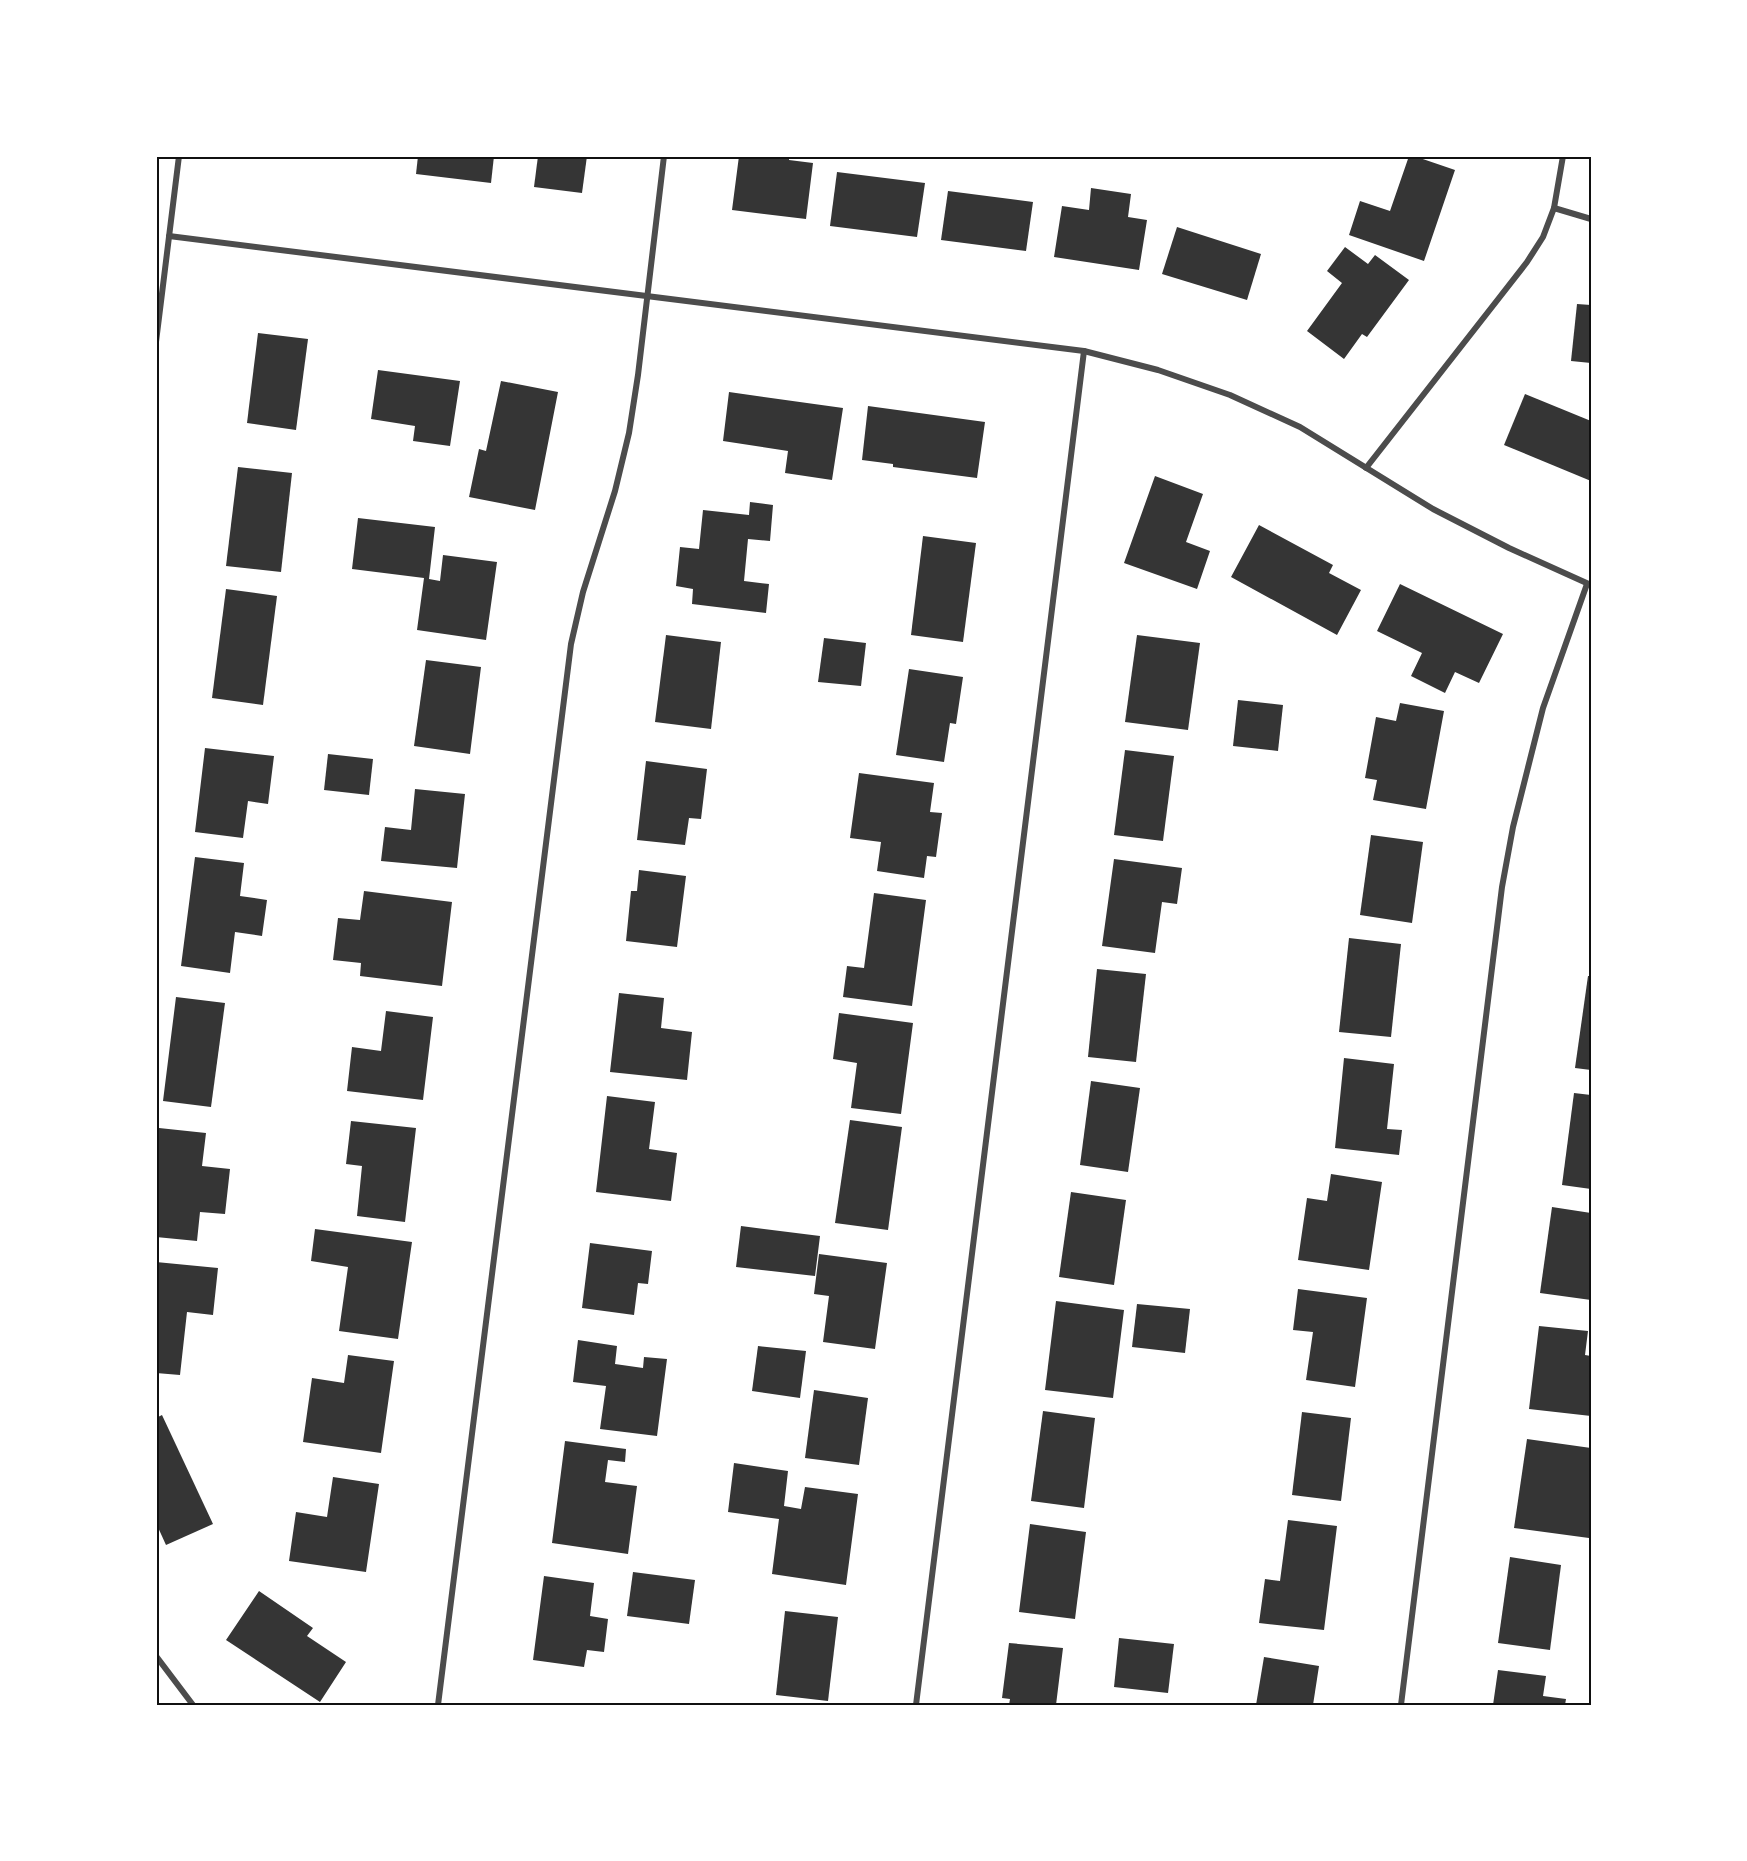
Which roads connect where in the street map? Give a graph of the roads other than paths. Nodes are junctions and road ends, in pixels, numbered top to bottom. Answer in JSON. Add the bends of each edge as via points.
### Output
{"nodes":[{"id":1,"x":178,"y":156,"type":"edge"},
{"id":2,"x":664,"y":156,"type":"edge"},
{"id":3,"x":1563,"y":156,"type":"edge"},
{"id":4,"x":1554,"y":208,"type":"junction"},
{"id":5,"x":1591,"y":219,"type":"edge"},
{"id":6,"x":169,"y":236,"type":"junction"},
{"id":7,"x":646,"y":296,"type":"junction"},
{"id":8,"x":158,"y":304,"type":"edge"},
{"id":9,"x":156,"y":342,"type":"edge"},
{"id":10,"x":1084,"y":351,"type":"junction"},
{"id":11,"x":1366,"y":468,"type":"junction"},
{"id":12,"x":1589,"y":584,"type":"edge"},
{"id":13,"x":156,"y":1656,"type":"edge"},
{"id":14,"x":193,"y":1705,"type":"edge"},
{"id":15,"x":438,"y":1705,"type":"edge"},
{"id":16,"x":916,"y":1705,"type":"edge"},
{"id":17,"x":1401,"y":1705,"type":"edge"}],
"edges":[{"from":1,"to":6,"type":"street"},
{"from":2,"to":7,"type":"street"},
{"from":3,"to":4,"type":"street"},
{"from":4,"to":5,"type":"street"},
{"from":4,"to":11,"type":"street","via":[[1543,237],[1527,262]]},
{"from":6,"to":7,"type":"street"},
{"from":6,"to":8,"type":"street"},
{"from":7,"to":10,"type":"street"},
{"from":7,"to":15,"type":"street","via":[[629,434],[571,644]]},
{"from":8,"to":9,"type":"street"},
{"from":10,"to":11,"type":"street","via":[[1158,370],[1230,395],[1300,428]]},
{"from":10,"to":16,"type":"street"},
{"from":11,"to":12,"type":"street","via":[[1433,509]]},
{"from":12,"to":17,"type":"street","via":[[1543,708],[1502,887]]},
{"from":13,"to":14,"type":"street"}]}
